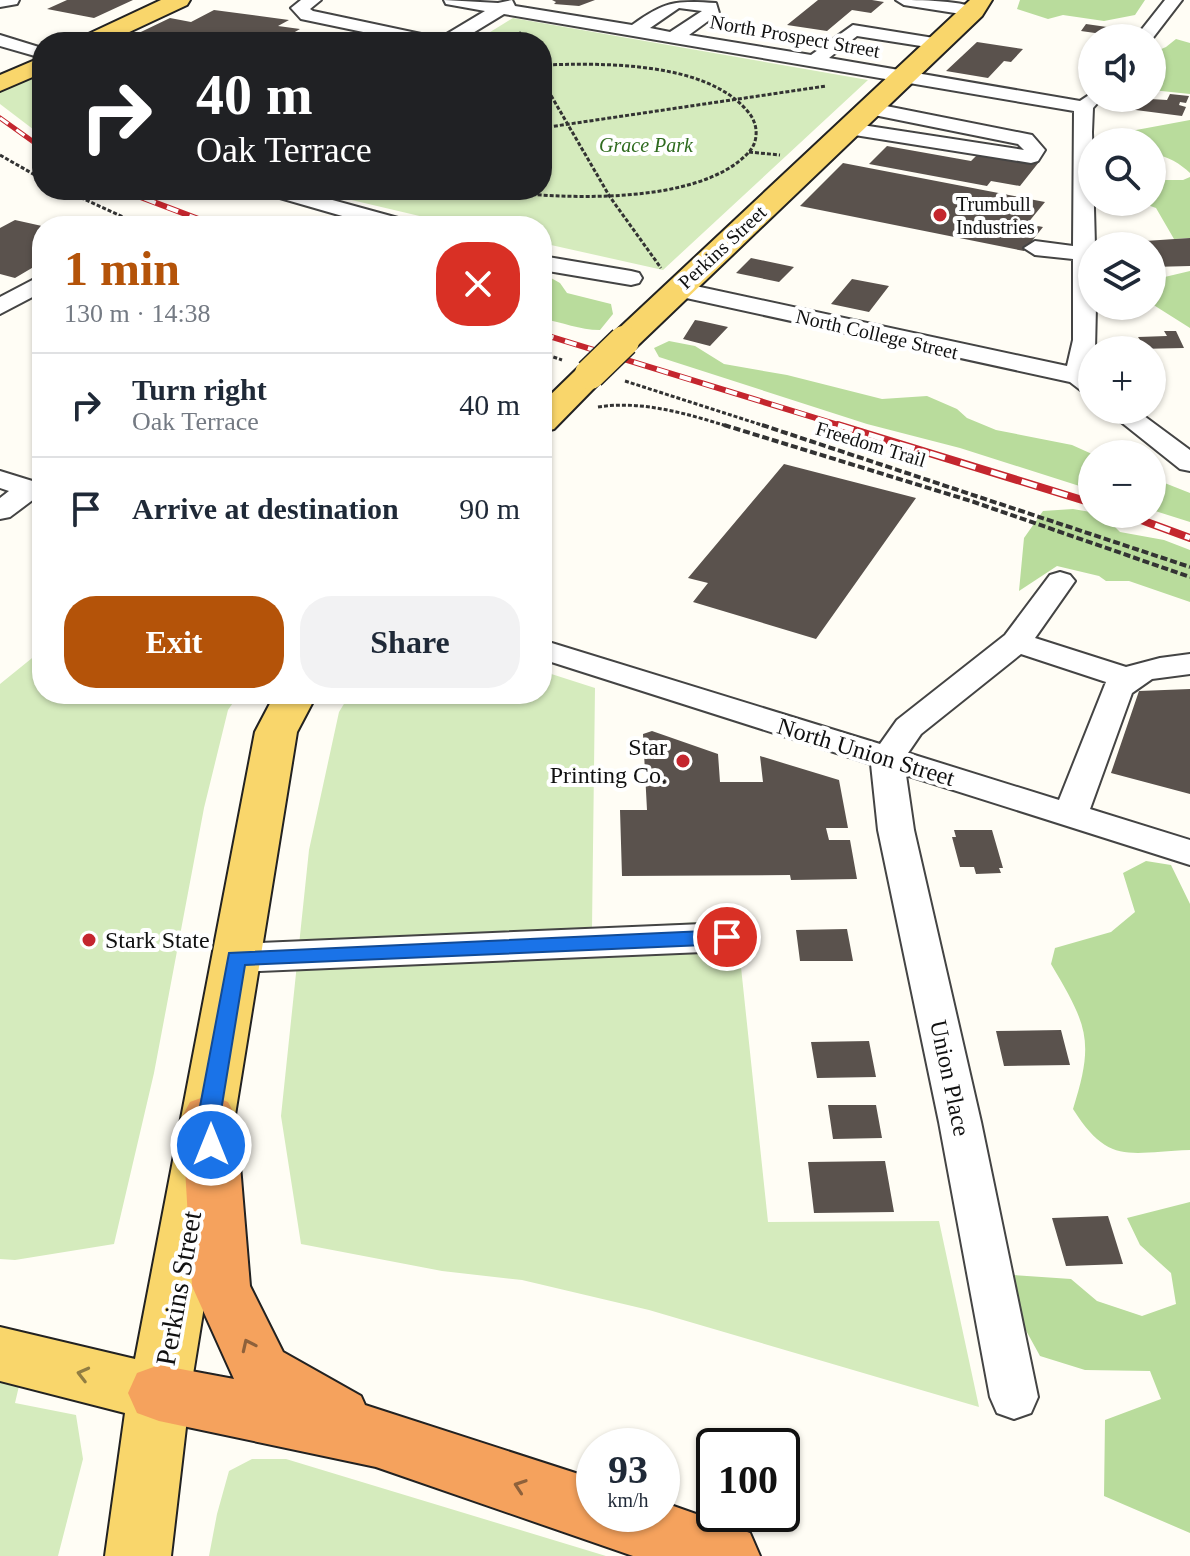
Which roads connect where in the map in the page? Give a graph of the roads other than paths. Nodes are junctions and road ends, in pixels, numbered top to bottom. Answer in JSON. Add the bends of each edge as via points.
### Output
{"nodes":[{"id":1,"x":11,"y":0,"type":"edge"},
{"id":2,"x":179,"y":0,"type":"edge"},
{"id":3,"x":313,"y":0,"type":"edge"},
{"id":4,"x":904,"y":0,"type":"edge"},
{"id":5,"x":1174,"y":0,"type":"edge"},
{"id":6,"x":463,"y":1,"type":"edge"},
{"id":7,"x":0,"y":2,"type":"edge"},
{"id":8,"x":509,"y":4,"type":"edge"},
{"id":9,"x":715,"y":4,"type":"edge"},
{"id":10,"x":977,"y":6,"type":"edge"},
{"id":11,"x":345,"y":23,"type":"junction"},
{"id":12,"x":1155,"y":24,"type":"edge"},
{"id":13,"x":635,"y":31,"type":"junction"},
{"id":14,"x":111,"y":32,"type":"edge"},
{"id":15,"x":328,"y":32,"type":"edge"},
{"id":16,"x":371,"y":32,"type":"edge"},
{"id":17,"x":463,"y":32,"type":"edge"},
{"id":18,"x":674,"y":37,"type":"junction"},
{"id":19,"x":0,"y":40,"type":"edge"},
{"id":20,"x":940,"y":44,"type":"junction"},
{"id":21,"x":32,"y":51,"type":"edge"},
{"id":22,"x":815,"y":61,"type":"junction"},
{"id":23,"x":32,"y":69,"type":"edge"},
{"id":24,"x":6,"y":81,"type":"edge"},
{"id":25,"x":891,"y":88,"type":"junction"},
{"id":26,"x":1078,"y":102,"type":"edge"},
{"id":27,"x":1037,"y":118,"type":"dead end"},
{"id":28,"x":849,"y":129,"type":"junction"},
{"id":29,"x":1031,"y":157,"type":"junction"},
{"id":30,"x":1078,"y":165,"type":"edge"},
{"id":31,"x":309,"y":200,"type":"edge"},
{"id":32,"x":365,"y":216,"type":"edge"},
{"id":33,"x":1035,"y":248,"type":"dead end"},
{"id":34,"x":1078,"y":253,"type":"edge"},
{"id":35,"x":552,"y":265,"type":"edge"},
{"id":36,"x":631,"y":278,"type":"dead end"},
{"id":37,"x":32,"y":287,"type":"edge"},
{"id":38,"x":677,"y":289,"type":"junction"},
{"id":39,"x":5,"y":300,"type":"edge"},
{"id":40,"x":32,"y":304,"type":"edge"},
{"id":41,"x":1078,"y":380,"type":"edge"},
{"id":42,"x":552,"y":408,"type":"edge"},
{"id":43,"x":1138,"y":424,"type":"edge"},
{"id":44,"x":1146,"y":430,"type":"junction"},
{"id":45,"x":1190,"y":432,"type":"edge"},
{"id":46,"x":1190,"y":463,"type":"edge"},
{"id":47,"x":0,"y":479,"type":"edge"},
{"id":48,"x":32,"y":490,"type":"edge"},
{"id":49,"x":32,"y":493,"type":"edge"},
{"id":50,"x":0,"y":511,"type":"edge"},
{"id":51,"x":1060,"y":581,"type":"dead end"},
{"id":52,"x":1016,"y":642,"type":"junction"},
{"id":53,"x":552,"y":652,"type":"edge"},
{"id":54,"x":1190,"y":664,"type":"edge"},
{"id":55,"x":1126,"y":678,"type":"junction"},
{"id":56,"x":291,"y":704,"type":"edge"},
{"id":57,"x":887,"y":759,"type":"junction"},
{"id":58,"x":1070,"y":815,"type":"junction"},
{"id":59,"x":1190,"y":853,"type":"edge"},
{"id":60,"x":727,"y":937,"type":"dead end"},
{"id":61,"x":236,"y":958,"type":"junction"},
{"id":62,"x":209,"y":1117,"type":"junction"},
{"id":63,"x":0,"y":1354,"type":"edge"},
{"id":64,"x":159,"y":1393,"type":"junction"},
{"id":65,"x":1014,"y":1397,"type":"dead end"},
{"id":66,"x":376,"y":1437,"type":"junction"},
{"id":67,"x":576,"y":1505,"type":"edge"},
{"id":68,"x":656,"y":1532,"type":"edge"},
{"id":69,"x":138,"y":1556,"type":"edge"},
{"id":70,"x":727,"y":1556,"type":"edge"}],
"edges":[{"from":1,"to":7,"type":"street"},
{"from":2,"to":14,"type":"main road"},
{"from":3,"to":11,"type":"street","via":[[299,8],[307,15]]},
{"from":4,"to":10,"type":"street"},
{"from":5,"to":12,"type":"street"},
{"from":6,"to":8,"type":"street","name":"North Prospect Street"},
{"from":8,"to":13,"type":"street","name":"North Prospect Street"},
{"from":8,"to":17,"type":"street"},
{"from":9,"to":13,"type":"street","via":[[676,2]]},
{"from":9,"to":18,"type":"street"},
{"from":10,"to":20,"type":"main road","name":"Perkins Street"},
{"from":11,"to":15,"type":"street"},
{"from":11,"to":16,"type":"street"},
{"from":13,"to":18,"type":"street","name":"North Prospect Street"},
{"from":18,"to":22,"type":"street","name":"North Prospect Street"},
{"from":19,"to":21,"type":"street"},
{"from":20,"to":22,"type":"street","via":[[853,30]]},
{"from":20,"to":25,"type":"main road","name":"Perkins Street"},
{"from":22,"to":25,"type":"street","name":"North Prospect Street"},
{"from":23,"to":24,"type":"main road"},
{"from":25,"to":26,"type":"street","name":"North Prospect Street"},
{"from":25,"to":27,"type":"street"},
{"from":25,"to":28,"type":"main road","name":"Perkins Street"},
{"from":25,"to":29,"type":"street","via":[[1025,139],[1035,150]]},
{"from":28,"to":29,"type":"street"},
{"from":28,"to":38,"type":"main road","name":"Perkins Street"},
{"from":29,"to":30,"type":"street"},
{"from":31,"to":32,"type":"street"},
{"from":33,"to":34,"type":"street"},
{"from":35,"to":36,"type":"street"},
{"from":37,"to":39,"type":"street"},
{"from":38,"to":41,"type":"street","name":"North College Street"},
{"from":38,"to":42,"type":"main road","name":"Perkins Street","bridge":true},
{"from":39,"to":40,"type":"street"},
{"from":43,"to":44,"type":"street"},
{"from":44,"to":45,"type":"street"},
{"from":44,"to":46,"type":"street"},
{"from":47,"to":48,"type":"street"},
{"from":49,"to":50,"type":"street"},
{"from":51,"to":52,"type":"street"},
{"from":52,"to":55,"type":"street"},
{"from":52,"to":57,"type":"street","via":[[909,727]]},
{"from":53,"to":57,"type":"street","name":"North Union Street"},
{"from":54,"to":55,"type":"street"},
{"from":55,"to":58,"type":"street"},
{"from":56,"to":61,"type":"main road","name":"Perkins Street","via":[[276,732]]},
{"from":57,"to":58,"type":"street","name":"North Union Street"},
{"from":57,"to":65,"type":"street","name":"Union Place","via":[[896,830]]},
{"from":58,"to":59,"type":"street","name":"North Union Street"},
{"from":60,"to":61,"type":"street"},
{"from":61,"to":62,"type":"main road","name":"Perkins Street"},
{"from":62,"to":64,"type":"main road","name":"Perkins Street"},
{"from":66,"to":62,"type":"highway","one_way":true,"via":[[261,1372],[221,1286]]},
{"from":64,"to":63,"type":"main road","one_way":true},
{"from":64,"to":66,"type":"highway"},
{"from":64,"to":69,"type":"main road","name":"Perkins Street"},
{"from":67,"to":66,"type":"highway","one_way":true},
{"from":68,"to":70,"type":"highway"}]}
